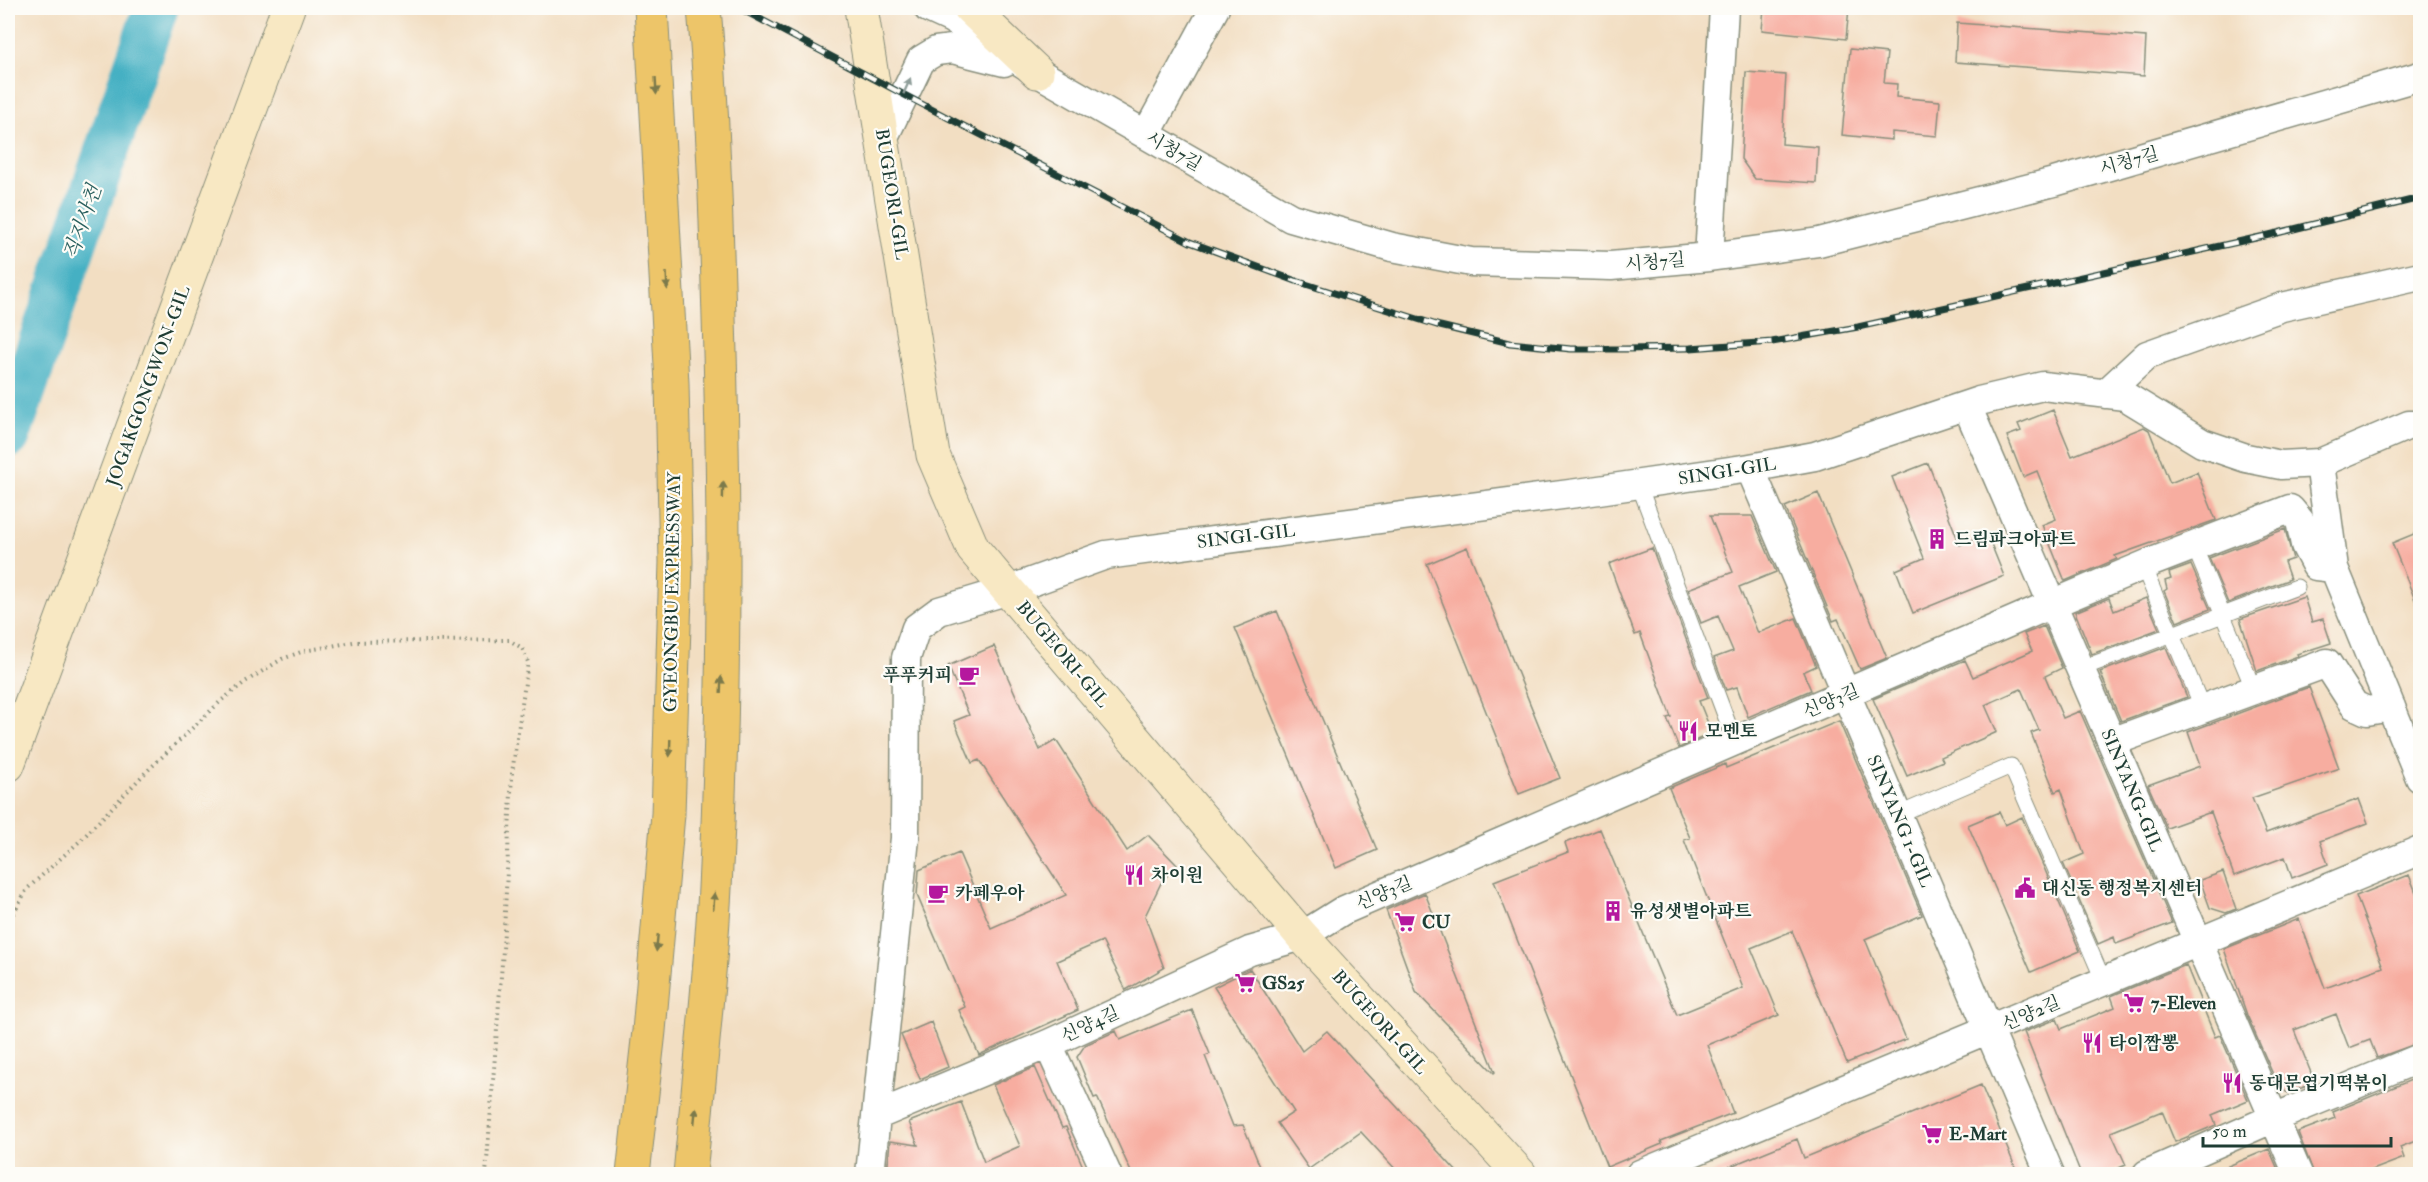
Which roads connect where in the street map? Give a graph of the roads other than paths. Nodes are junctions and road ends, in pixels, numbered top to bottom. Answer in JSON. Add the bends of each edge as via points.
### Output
{"nodes":[{"id":1,"x":288,"y":8,"type":"edge"},
{"id":2,"x":704,"y":8,"type":"edge"},
{"id":3,"x":861,"y":8,"type":"edge"},
{"id":4,"x":928,"y":8,"type":"edge"},
{"id":5,"x":970,"y":8,"type":"edge"},
{"id":6,"x":1215,"y":8,"type":"edge"},
{"id":7,"x":1724,"y":8,"type":"edge"},
{"id":8,"x":652,"y":17,"type":"edge"},
{"id":9,"x":1037,"y":72,"type":"junction"},
{"id":10,"x":2421,"y":76,"type":"edge"},
{"id":11,"x":1146,"y":135,"type":"junction"},
{"id":12,"x":883,"y":139,"type":"junction"},
{"id":13,"x":1709,"y":257,"type":"junction"},
{"id":14,"x":2421,"y":276,"type":"edge"},
{"id":15,"x":2105,"y":394,"type":"junction"},
{"id":16,"x":1967,"y":406,"type":"junction"},
{"id":17,"x":2421,"y":425,"type":"edge"},
{"id":18,"x":2320,"y":463,"type":"junction"},
{"id":19,"x":1750,"y":468,"type":"junction"},
{"id":20,"x":1639,"y":484,"type":"junction"},
{"id":21,"x":2194,"y":546,"type":"junction"},
{"id":22,"x":2143,"y":566,"type":"junction"},
{"id":23,"x":2334,"y":568,"type":"junction"},
{"id":24,"x":2297,"y":586,"type":"dead end"},
{"id":25,"x":1009,"y":590,"type":"junction"},
{"id":26,"x":2052,"y":604,"type":"junction"},
{"id":27,"x":2222,"y":615,"type":"junction"},
{"id":28,"x":2172,"y":634,"type":"junction"},
{"id":29,"x":2080,"y":669,"type":"junction"},
{"id":30,"x":2254,"y":690,"type":"junction"},
{"id":31,"x":1846,"y":694,"type":"junction"},
{"id":32,"x":2391,"y":707,"type":"junction"},
{"id":33,"x":2203,"y":709,"type":"junction"},
{"id":34,"x":1735,"y":742,"type":"junction"},
{"id":35,"x":2112,"y":742,"type":"junction"},
{"id":36,"x":8,"y":765,"type":"edge"},
{"id":37,"x":2419,"y":771,"type":"edge"},
{"id":38,"x":1897,"y":815,"type":"junction"},
{"id":39,"x":2421,"y":850,"type":"edge"},
{"id":40,"x":1302,"y":936,"type":"junction"},
{"id":41,"x":2198,"y":942,"type":"junction"},
{"id":42,"x":2104,"y":982,"type":"junction"},
{"id":43,"x":1989,"y":1030,"type":"junction"},
{"id":44,"x":1048,"y":1044,"type":"junction"},
{"id":45,"x":2421,"y":1058,"type":"edge"},
{"id":46,"x":878,"y":1115,"type":"junction"},
{"id":47,"x":2274,"y":1118,"type":"junction"},
{"id":48,"x":633,"y":1174,"type":"edge"},
{"id":49,"x":690,"y":1174,"type":"edge"},
{"id":50,"x":870,"y":1174,"type":"edge"},
{"id":51,"x":1107,"y":1174,"type":"edge"},
{"id":52,"x":1520,"y":1174,"type":"edge"},
{"id":53,"x":1640,"y":1174,"type":"edge"},
{"id":54,"x":2050,"y":1174,"type":"edge"},
{"id":55,"x":2147,"y":1174,"type":"edge"},
{"id":56,"x":2298,"y":1174,"type":"edge"}],
"edges":[{"from":1,"to":36,"type":"street","name":"JOGAKGONGWON-GIL"},
{"from":49,"to":2,"type":"highway","one_way":true,"via":[[715,888],[721,669],[723,458],[717,241]]},
{"from":3,"to":12,"type":"street","name":"BUGEORI-GIL"},
{"from":4,"to":9,"type":"street","name":"시청7길"},
{"from":5,"to":9,"type":"street"},
{"from":6,"to":11,"type":"street"},
{"from":7,"to":13,"type":"street"},
{"from":8,"to":48,"type":"highway","name":"GYEONGBU EXPRESSWAY","one_way":true,"via":[[672,382],[676,562],[668,814]]},
{"from":9,"to":11,"type":"street","name":"시청7길"},
{"from":12,"to":9,"type":"street","one_way":true,"via":[[921,60],[936,51],[952,49]]},
{"from":10,"to":13,"type":"street","name":"시청7길","via":[[2054,182],[1819,242]]},
{"from":11,"to":13,"type":"street","name":"시청7길","via":[[1291,218],[1392,247],[1472,262],[1611,266]]},
{"from":12,"to":25,"type":"street","name":"BUGEORI-GIL","via":[[933,455],[974,549]]},
{"from":14,"to":15,"type":"street","via":[[2282,307],[2147,355]]},
{"from":15,"to":16,"type":"street","name":"SINGI-GIL","via":[[2043,387]]},
{"from":15,"to":18,"type":"street","name":"SINGI-GIL","via":[[2125,396],[2202,443],[2246,458],[2281,465]]},
{"from":16,"to":19,"type":"street","name":"SINGI-GIL","via":[[1815,456]]},
{"from":16,"to":26,"type":"street","name":"SINYANG-GIL"},
{"from":17,"to":18,"type":"street","name":"SINGI-GIL","via":[[2409,425]]},
{"from":18,"to":23,"type":"street"},
{"from":19,"to":20,"type":"street","name":"SINGI-GIL"},
{"from":19,"to":31,"type":"street","name":"SINYANG 1-GIL"},
{"from":20,"to":25,"type":"street","name":"SINGI-GIL","via":[[1106,555]]},
{"from":20,"to":34,"type":"lane"},
{"from":21,"to":22,"type":"street","name":"신양3길"},
{"from":21,"to":23,"type":"street","name":"신양3길","via":[[2290,509],[2300,521],[2305,545],[2316,566]]},
{"from":21,"to":27,"type":"lane"},
{"from":22,"to":26,"type":"street","name":"신양3길"},
{"from":22,"to":28,"type":"lane"},
{"from":23,"to":32,"type":"street"},
{"from":24,"to":27,"type":"lane"},
{"from":25,"to":40,"type":"street","name":"BUGEORI-GIL"},
{"from":25,"to":46,"type":"street","name":"SINGI-GIL","via":[[939,610],[916,628],[906,658],[904,838]]},
{"from":26,"to":29,"type":"street","name":"SINYANG-GIL"},
{"from":26,"to":31,"type":"street","name":"신양3길"},
{"from":27,"to":28,"type":"lane"},
{"from":27,"to":30,"type":"lane"},
{"from":28,"to":29,"type":"lane"},
{"from":28,"to":33,"type":"lane"},
{"from":29,"to":35,"type":"street","name":"SINYANG-GIL"},
{"from":30,"to":32,"type":"street","via":[[2327,663],[2354,705],[2367,711]]},
{"from":30,"to":33,"type":"street"},
{"from":31,"to":34,"type":"street","name":"신양3길"},
{"from":31,"to":38,"type":"street","name":"SINYANG 1-GIL"},
{"from":32,"to":37,"type":"street"},
{"from":33,"to":35,"type":"street"},
{"from":34,"to":40,"type":"street","name":"신양3길","via":[[1342,911]]},
{"from":35,"to":41,"type":"street","name":"SINYANG-GIL"},
{"from":38,"to":42,"type":"lane","via":[[2012,766]]},
{"from":38,"to":43,"type":"street","name":"SINYANG 1-GIL"},
{"from":39,"to":41,"type":"street","name":"신양2길"},
{"from":40,"to":44,"type":"street","name":"신양4길","via":[[1250,951]]},
{"from":40,"to":52,"type":"street","name":"BUGEORI-GIL"},
{"from":41,"to":42,"type":"street","name":"신양2길"},
{"from":41,"to":47,"type":"street","name":"SINYANG-GIL"},
{"from":42,"to":43,"type":"street","name":"신양2길"},
{"from":43,"to":53,"type":"street","name":"신양2길"},
{"from":43,"to":54,"type":"street","name":"SINYANG 1-GIL"},
{"from":44,"to":46,"type":"street","name":"신양4길"},
{"from":44,"to":51,"type":"street"},
{"from":45,"to":47,"type":"street"},
{"from":46,"to":50,"type":"street","name":"SINGI-GIL"},
{"from":47,"to":55,"type":"street"},
{"from":47,"to":56,"type":"street","name":"SINYANG-GIL"}]}
